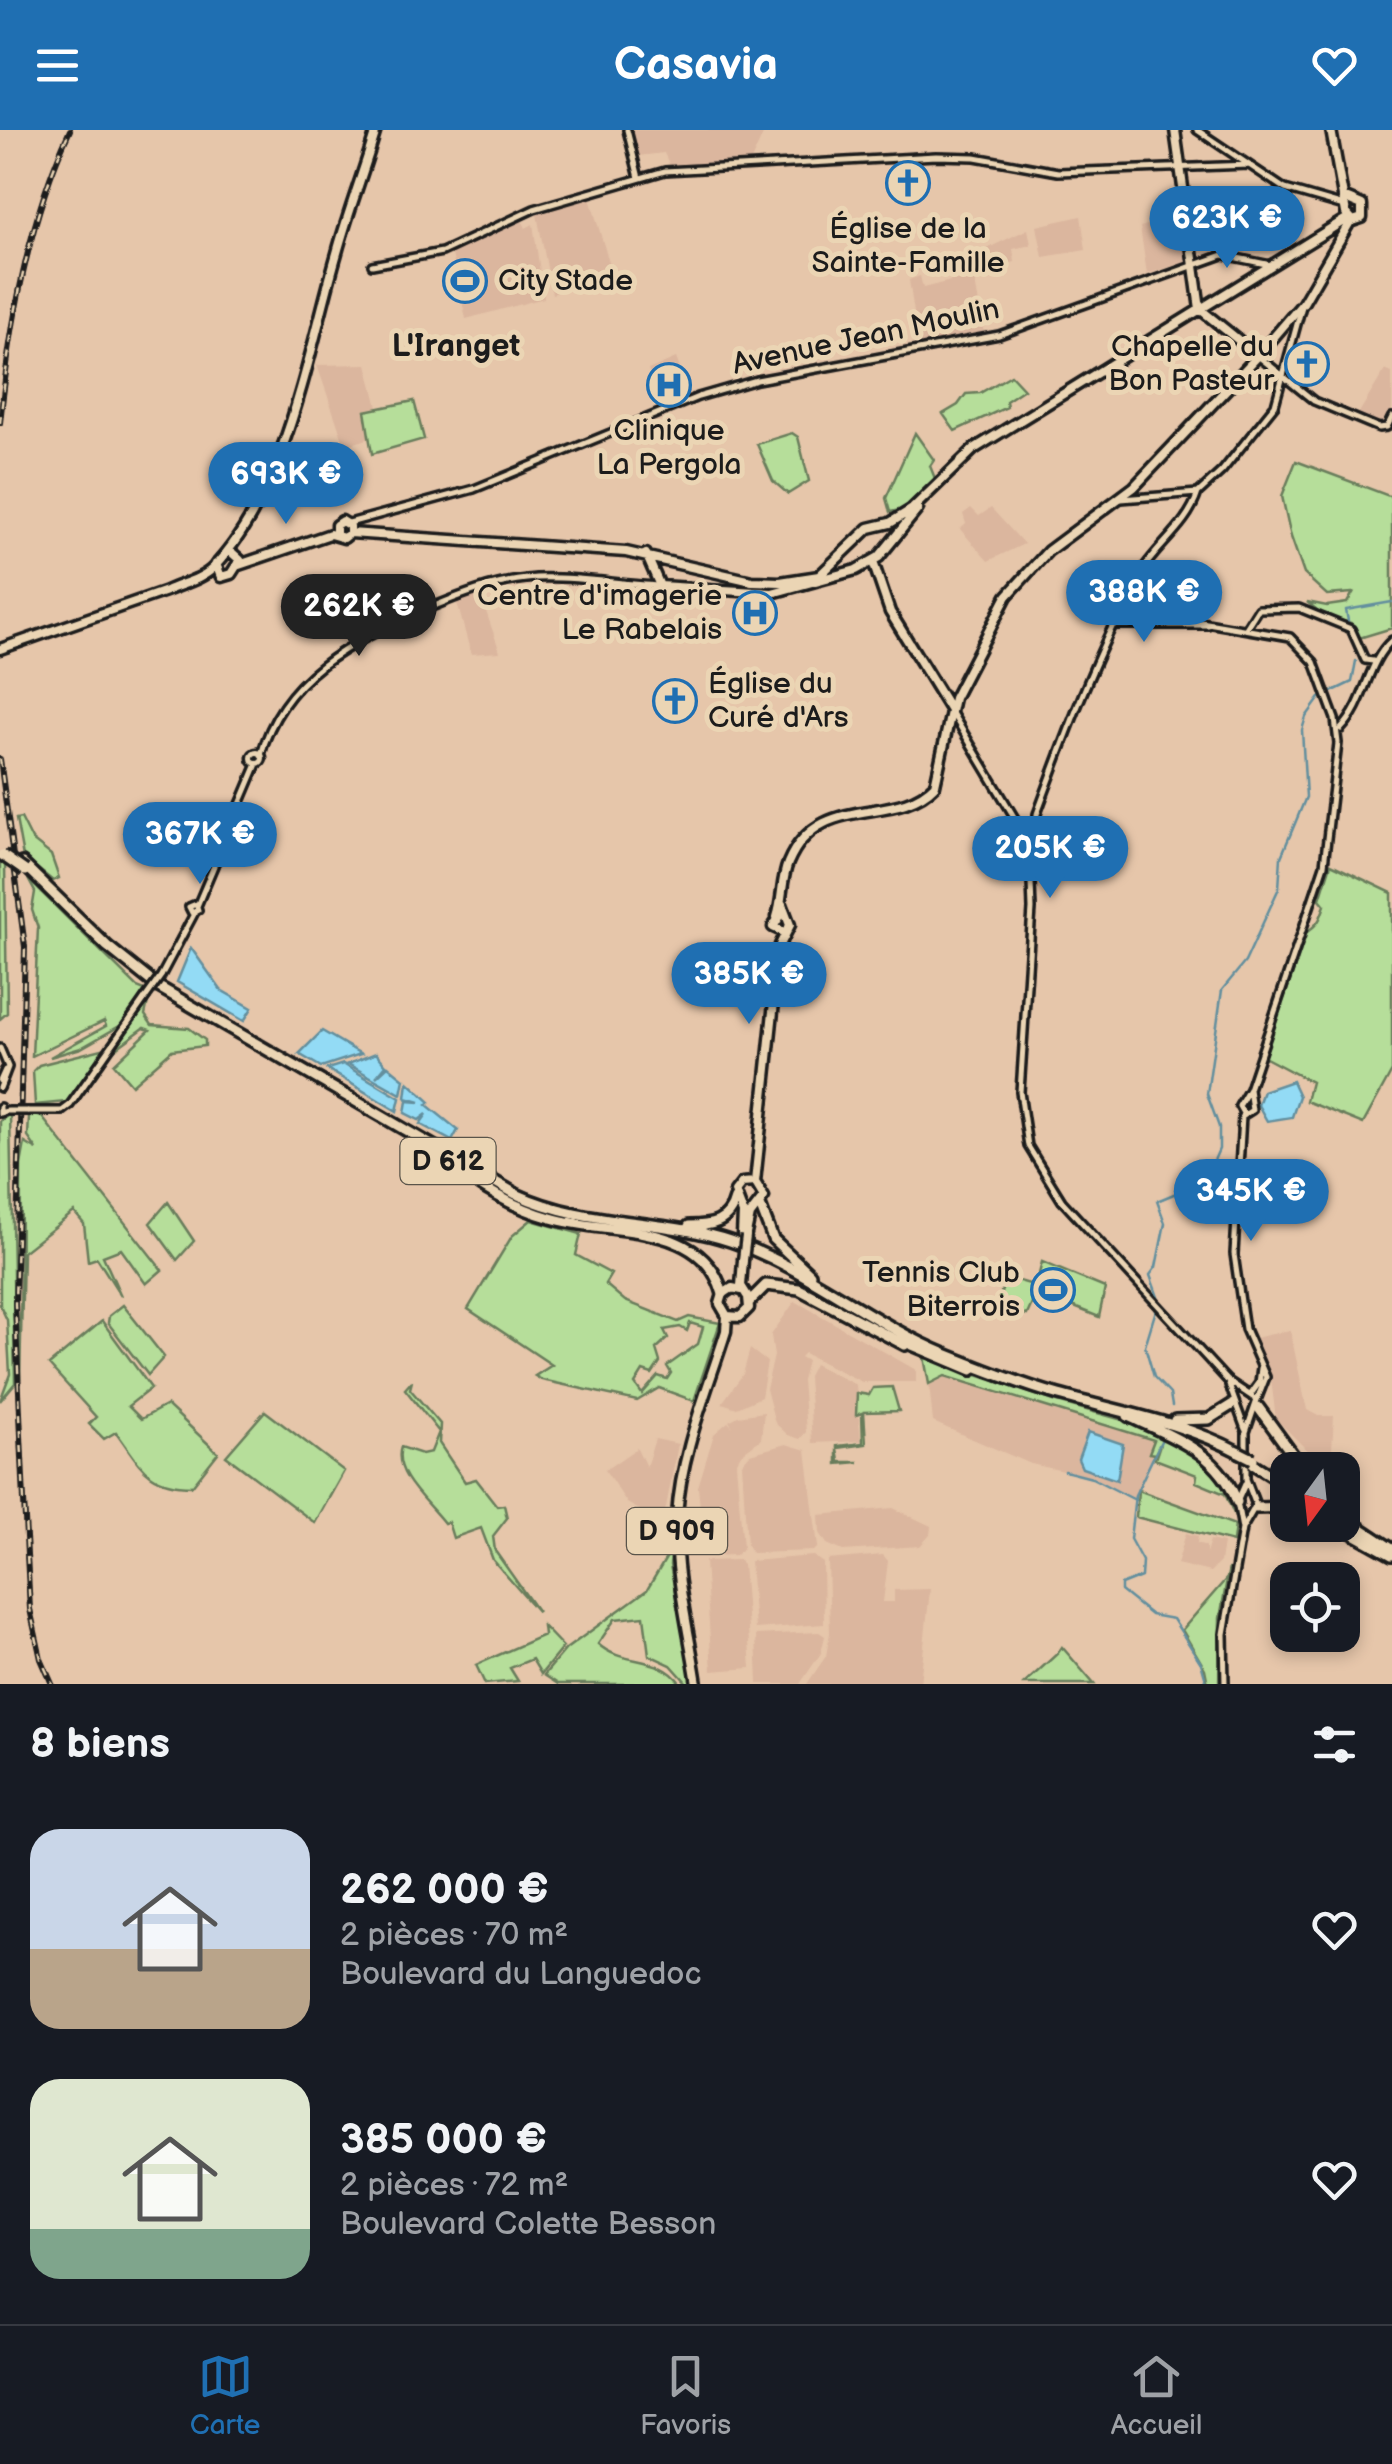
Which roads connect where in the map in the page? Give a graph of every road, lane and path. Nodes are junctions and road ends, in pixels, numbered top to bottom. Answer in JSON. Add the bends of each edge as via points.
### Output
{"nodes":[{"id":1,"x":376,"y":130,"type":"edge"},
{"id":2,"x":627,"y":130,"type":"edge"},
{"id":3,"x":1175,"y":130,"type":"edge"},
{"id":4,"x":1197,"y":130,"type":"edge"},
{"id":5,"x":1332,"y":130,"type":"edge"},
{"id":6,"x":1249,"y":165,"type":"junction"},
{"id":7,"x":1180,"y":168,"type":"junction"},
{"id":8,"x":639,"y":178,"type":"junction"},
{"id":9,"x":1347,"y":209,"type":"junction"},
{"id":10,"x":1195,"y":262,"type":"junction"},
{"id":11,"x":372,"y":265,"type":"dead end"},
{"id":12,"x":1271,"y":265,"type":"junction"},
{"id":13,"x":1303,"y":303,"type":"junction"},
{"id":14,"x":1200,"y":309,"type":"junction"},
{"id":15,"x":1286,"y":323,"type":"junction"},
{"id":16,"x":1293,"y":332,"type":"junction"},
{"id":17,"x":1258,"y":356,"type":"junction"},
{"id":18,"x":1286,"y":377,"type":"junction"},
{"id":19,"x":300,"y":394,"type":"junction"},
{"id":20,"x":1392,"y":418,"type":"edge"},
{"id":21,"x":977,"y":448,"type":"junction"},
{"id":22,"x":279,"y":450,"type":"junction"},
{"id":23,"x":274,"y":473,"type":"junction"},
{"id":24,"x":263,"y":485,"type":"junction"},
{"id":25,"x":1198,"y":493,"type":"junction"},
{"id":26,"x":1125,"y":497,"type":"junction"},
{"id":27,"x":262,"y":500,"type":"junction"},
{"id":28,"x":360,"y":521,"type":"junction"},
{"id":29,"x":890,"y":523,"type":"junction"},
{"id":30,"x":350,"y":528,"type":"junction"},
{"id":31,"x":336,"y":531,"type":"junction"},
{"id":32,"x":894,"y":536,"type":"junction"},
{"id":33,"x":363,"y":537,"type":"junction"},
{"id":34,"x":851,"y":548,"type":"junction"},
{"id":35,"x":646,"y":554,"type":"junction"},
{"id":36,"x":236,"y":556,"type":"junction"},
{"id":37,"x":656,"y":558,"type":"junction"},
{"id":38,"x":873,"y":562,"type":"junction"},
{"id":39,"x":216,"y":569,"type":"junction"},
{"id":40,"x":858,"y":570,"type":"junction"},
{"id":41,"x":653,"y":572,"type":"junction"},
{"id":42,"x":648,"y":585,"type":"junction"},
{"id":43,"x":879,"y":585,"type":"junction"},
{"id":44,"x":660,"y":586,"type":"junction"},
{"id":45,"x":166,"y":592,"type":"junction"},
{"id":46,"x":1124,"y":609,"type":"junction"},
{"id":47,"x":1116,"y":625,"type":"junction"},
{"id":48,"x":1218,"y":625,"type":"junction"},
{"id":49,"x":1248,"y":627,"type":"junction"},
{"id":50,"x":1389,"y":642,"type":"edge"},
{"id":51,"x":0,"y":649,"type":"edge"},
{"id":52,"x":1371,"y":656,"type":"junction"},
{"id":53,"x":951,"y":704,"type":"junction"},
{"id":54,"x":1335,"y":720,"type":"junction"},
{"id":55,"x":959,"y":722,"type":"junction"},
{"id":56,"x":948,"y":725,"type":"junction"},
{"id":57,"x":1340,"y":728,"type":"junction"},
{"id":58,"x":1338,"y":744,"type":"junction"},
{"id":59,"x":1025,"y":842,"type":"junction"},
{"id":60,"x":1037,"y":842,"type":"junction"},
{"id":61,"x":1,"y":852,"type":"edge"},
{"id":62,"x":1030,"y":855,"type":"junction"},
{"id":63,"x":24,"y":867,"type":"junction"},
{"id":64,"x":781,"y":916,"type":"junction"},
{"id":65,"x":780,"y":932,"type":"junction"},
{"id":66,"x":0,"y":1048,"type":"edge"},
{"id":67,"x":0,"y":1084,"type":"edge"},
{"id":68,"x":1246,"y":1103,"type":"junction"},
{"id":69,"x":3,"y":1110,"type":"edge"},
{"id":70,"x":1245,"y":1115,"type":"junction"},
{"id":71,"x":450,"y":1162,"type":"junction"},
{"id":72,"x":745,"y":1182,"type":"junction"},
{"id":73,"x":756,"y":1182,"type":"junction"},
{"id":74,"x":738,"y":1203,"type":"junction"},
{"id":75,"x":756,"y":1208,"type":"junction"},
{"id":76,"x":577,"y":1215,"type":"junction"},
{"id":77,"x":744,"y":1236,"type":"junction"},
{"id":78,"x":732,"y":1291,"type":"junction"},
{"id":79,"x":750,"y":1301,"type":"junction"},
{"id":80,"x":848,"y":1303,"type":"junction"},
{"id":81,"x":731,"y":1317,"type":"junction"},
{"id":82,"x":922,"y":1348,"type":"junction"},
{"id":83,"x":1260,"y":1360,"type":"junction"},
{"id":84,"x":1226,"y":1380,"type":"junction"},
{"id":85,"x":1247,"y":1393,"type":"junction"},
{"id":86,"x":1234,"y":1402,"type":"junction"},
{"id":87,"x":1109,"y":1406,"type":"junction"},
{"id":88,"x":1255,"y":1408,"type":"junction"},
{"id":89,"x":1128,"y":1416,"type":"junction"},
{"id":90,"x":1239,"y":1416,"type":"junction"},
{"id":91,"x":1246,"y":1432,"type":"junction"},
{"id":92,"x":1290,"y":1452,"type":"edge"},
{"id":93,"x":1240,"y":1454,"type":"junction"},
{"id":94,"x":1270,"y":1472,"type":"edge"},
{"id":95,"x":1246,"y":1504,"type":"junction"},
{"id":96,"x":1270,"y":1506,"type":"edge"},
{"id":97,"x":1360,"y":1531,"type":"edge"},
{"id":98,"x":1391,"y":1551,"type":"edge"},
{"id":99,"x":697,"y":1684,"type":"edge"},
{"id":100,"x":1225,"y":1684,"type":"edge"}],
"edges":[{"from":1,"to":19,"type":"main road"},
{"from":2,"to":8,"type":"street"},
{"from":3,"to":7,"type":"main road"},
{"from":4,"to":6,"type":"street"},
{"from":5,"to":9,"type":"main road"},
{"from":6,"to":7,"type":"street"},
{"from":6,"to":9,"type":"street"},
{"from":7,"to":8,"type":"street","via":[[1056,172],[962,156],[690,166]]},
{"from":7,"to":10,"type":"main road"},
{"from":8,"to":11,"type":"street","via":[[534,209],[442,252]]},
{"from":9,"to":12,"type":"main road"},
{"from":9,"to":13,"type":"main road"},
{"from":10,"to":12,"type":"street","name":"Avenue Jean Moulin","via":[[1228,255]]},
{"from":10,"to":14,"type":"main road"},
{"from":10,"to":28,"type":"street","name":"Avenue Jean Moulin","via":[[999,334],[788,372],[698,397],[474,490]]},
{"from":12,"to":14,"type":"main road"},
{"from":13,"to":15,"type":"main road"},
{"from":13,"to":16,"type":"street"},
{"from":14,"to":17,"type":"main road"},
{"from":14,"to":21,"type":"main road"},
{"from":15,"to":16,"type":"street","via":[[1293,323]]},
{"from":15,"to":17,"type":"main road"},
{"from":16,"to":18,"type":"street"},
{"from":17,"to":18,"type":"street"},
{"from":17,"to":26,"type":"main road"},
{"from":18,"to":20,"type":"street","via":[[1312,399],[1380,428]]},
{"from":18,"to":25,"type":"street","via":[[1252,436]]},
{"from":19,"to":22,"type":"main road"},
{"from":19,"to":23,"type":"main road"},
{"from":21,"to":29,"type":"main road"},
{"from":21,"to":32,"type":"main road"},
{"from":22,"to":23,"type":"main road"},
{"from":22,"to":24,"type":"main road"},
{"from":23,"to":27,"type":"main road"},
{"from":24,"to":27,"type":"main road"},
{"from":24,"to":36,"type":"main road"},
{"from":25,"to":26,"type":"street"},
{"from":25,"to":46,"type":"street","via":[[1183,523],[1139,575]]},
{"from":26,"to":53,"type":"main road","via":[[1075,528],[1019,580]]},
{"from":27,"to":36,"type":"main road"},
{"from":28,"to":30,"type":"street","name":"Avenue Jean Moulin"},
{"from":28,"to":33,"type":"street"},
{"from":29,"to":32,"type":"main road"},
{"from":29,"to":34,"type":"main road","via":[[869,528]]},
{"from":30,"to":31,"type":"main road","via":[[339,522]]},
{"from":30,"to":31,"type":"main road","via":[[344,538]]},
{"from":30,"to":33,"type":"main road"},
{"from":31,"to":36,"type":"main road","via":[[250,559]]},
{"from":32,"to":38,"type":"main road"},
{"from":33,"to":35,"type":"main road"},
{"from":34,"to":37,"type":"main road","via":[[819,576],[785,582]]},
{"from":34,"to":40,"type":"main road","via":[[848,561]]},
{"from":35,"to":37,"type":"main road"},
{"from":35,"to":41,"type":"main road"},
{"from":36,"to":39,"type":"main road"},
{"from":36,"to":39,"type":"main road","via":[[229,576]]},
{"from":37,"to":41,"type":"main road"},
{"from":38,"to":40,"type":"main road"},
{"from":38,"to":43,"type":"main road"},
{"from":39,"to":45,"type":"main road"},
{"from":39,"to":45,"type":"main road"},
{"from":40,"to":43,"type":"main road"},
{"from":40,"to":44,"type":"main road","via":[[772,593]]},
{"from":41,"to":42,"type":"street"},
{"from":41,"to":44,"type":"main road"},
{"from":42,"to":44,"type":"street"},
{"from":42,"to":69,"type":"street","bridge":true,"via":[[539,578],[491,585],[342,648],[306,678],[258,754],[161,976],[70,1105],[62,1111]]},
{"from":43,"to":53,"type":"main road","via":[[894,620]]},
{"from":45,"to":51,"type":"main road"},
{"from":46,"to":47,"type":"street"},
{"from":46,"to":48,"type":"street"},
{"from":47,"to":48,"type":"street"},
{"from":47,"to":60,"type":"street","via":[[1037,814]]},
{"from":48,"to":49,"type":"street"},
{"from":49,"to":52,"type":"street","via":[[1258,609],[1307,610],[1351,629]]},
{"from":49,"to":54,"type":"street","via":[[1286,635],[1302,646]]},
{"from":50,"to":52,"type":"street"},
{"from":52,"to":57,"type":"street","via":[[1372,677]]},
{"from":53,"to":55,"type":"street"},
{"from":53,"to":56,"type":"main road"},
{"from":54,"to":57,"type":"street"},
{"from":54,"to":58,"type":"street"},
{"from":55,"to":56,"type":"main road"},
{"from":55,"to":59,"type":"street"},
{"from":56,"to":64,"type":"main road","via":[[935,785],[918,798],[844,814],[812,832],[789,862]]},
{"from":57,"to":58,"type":"street"},
{"from":58,"to":68,"type":"street","via":[[1324,865]]},
{"from":59,"to":60,"type":"street"},
{"from":59,"to":62,"type":"street"},
{"from":60,"to":62,"type":"street"},
{"from":61,"to":63,"type":"highway","number":"D 612","bridge":true},
{"from":62,"to":84,"type":"street","via":[[1022,1127],[1046,1182]]},
{"from":63,"to":71,"type":"highway","number":"D 612","via":[[104,950],[160,993]]},
{"from":63,"to":76,"type":"highway","number":"D 612","via":[[107,946],[173,996],[505,1188]]},
{"from":64,"to":65,"type":"main road","via":[[773,924]]},
{"from":64,"to":65,"type":"main road","via":[[790,925]]},
{"from":65,"to":72,"type":"main road"},
{"from":65,"to":73,"type":"main road"},
{"from":66,"to":67,"type":"street"},
{"from":68,"to":70,"type":"street"},
{"from":68,"to":70,"type":"street","via":[[1238,1108]]},
{"from":70,"to":83,"type":"street","via":[[1234,1254],[1245,1329]]},
{"from":71,"to":78,"type":"highway","via":[[542,1216],[682,1242]]},
{"from":71,"to":82,"type":"highway","number":"D 612","via":[[558,1216],[739,1249]]},
{"from":72,"to":73,"type":"main road"},
{"from":72,"to":74,"type":"main road","via":[[737,1188]]},
{"from":73,"to":75,"type":"main road","via":[[764,1192]]},
{"from":74,"to":75,"type":"main road"},
{"from":74,"to":76,"type":"highway","via":[[723,1220],[702,1226]]},
{"from":74,"to":77,"type":"main road"},
{"from":75,"to":77,"type":"main road"},
{"from":75,"to":80,"type":"highway","via":[[780,1248]]},
{"from":76,"to":80,"type":"highway","number":"D 612","via":[[725,1239]]},
{"from":77,"to":78,"type":"main road","bridge":true},
{"from":78,"to":79,"type":"main road"},
{"from":78,"to":81,"type":"main road","via":[[720,1304]]},
{"from":79,"to":81,"type":"main road","via":[[747,1312]]},
{"from":79,"to":82,"type":"highway","via":[[766,1286],[795,1288]]},
{"from":80,"to":82,"type":"highway","number":"D 612"},
{"from":81,"to":99,"type":"main road","number":"D 909","via":[[690,1439],[677,1518]]},
{"from":82,"to":87,"type":"highway","number":"D 612"},
{"from":82,"to":89,"type":"highway","number":"D 612","via":[[1039,1394]]},
{"from":83,"to":85,"type":"street","via":[[1261,1377]]},
{"from":83,"to":88,"type":"street","via":[[1266,1377]]},
{"from":84,"to":85,"type":"street"},
{"from":84,"to":86,"type":"street"},
{"from":85,"to":86,"type":"street"},
{"from":85,"to":88,"type":"street"},
{"from":86,"to":87,"type":"highway","via":[[1219,1416],[1193,1422]]},
{"from":86,"to":90,"type":"street"},
{"from":87,"to":93,"type":"highway","number":"D 612","via":[[1184,1427]]},
{"from":88,"to":90,"type":"street"},
{"from":88,"to":91,"type":"street"},
{"from":88,"to":92,"type":"highway"},
{"from":89,"to":93,"type":"highway","number":"D 612"},
{"from":89,"to":95,"type":"highway","via":[[1190,1444]]},
{"from":90,"to":91,"type":"street"},
{"from":91,"to":95,"type":"street"},
{"from":93,"to":94,"type":"highway","number":"D 612","bridge":true},
{"from":95,"to":96,"type":"highway"},
{"from":95,"to":100,"type":"street","via":[[1224,1634]]},
{"from":97,"to":98,"type":"highway"}]}
